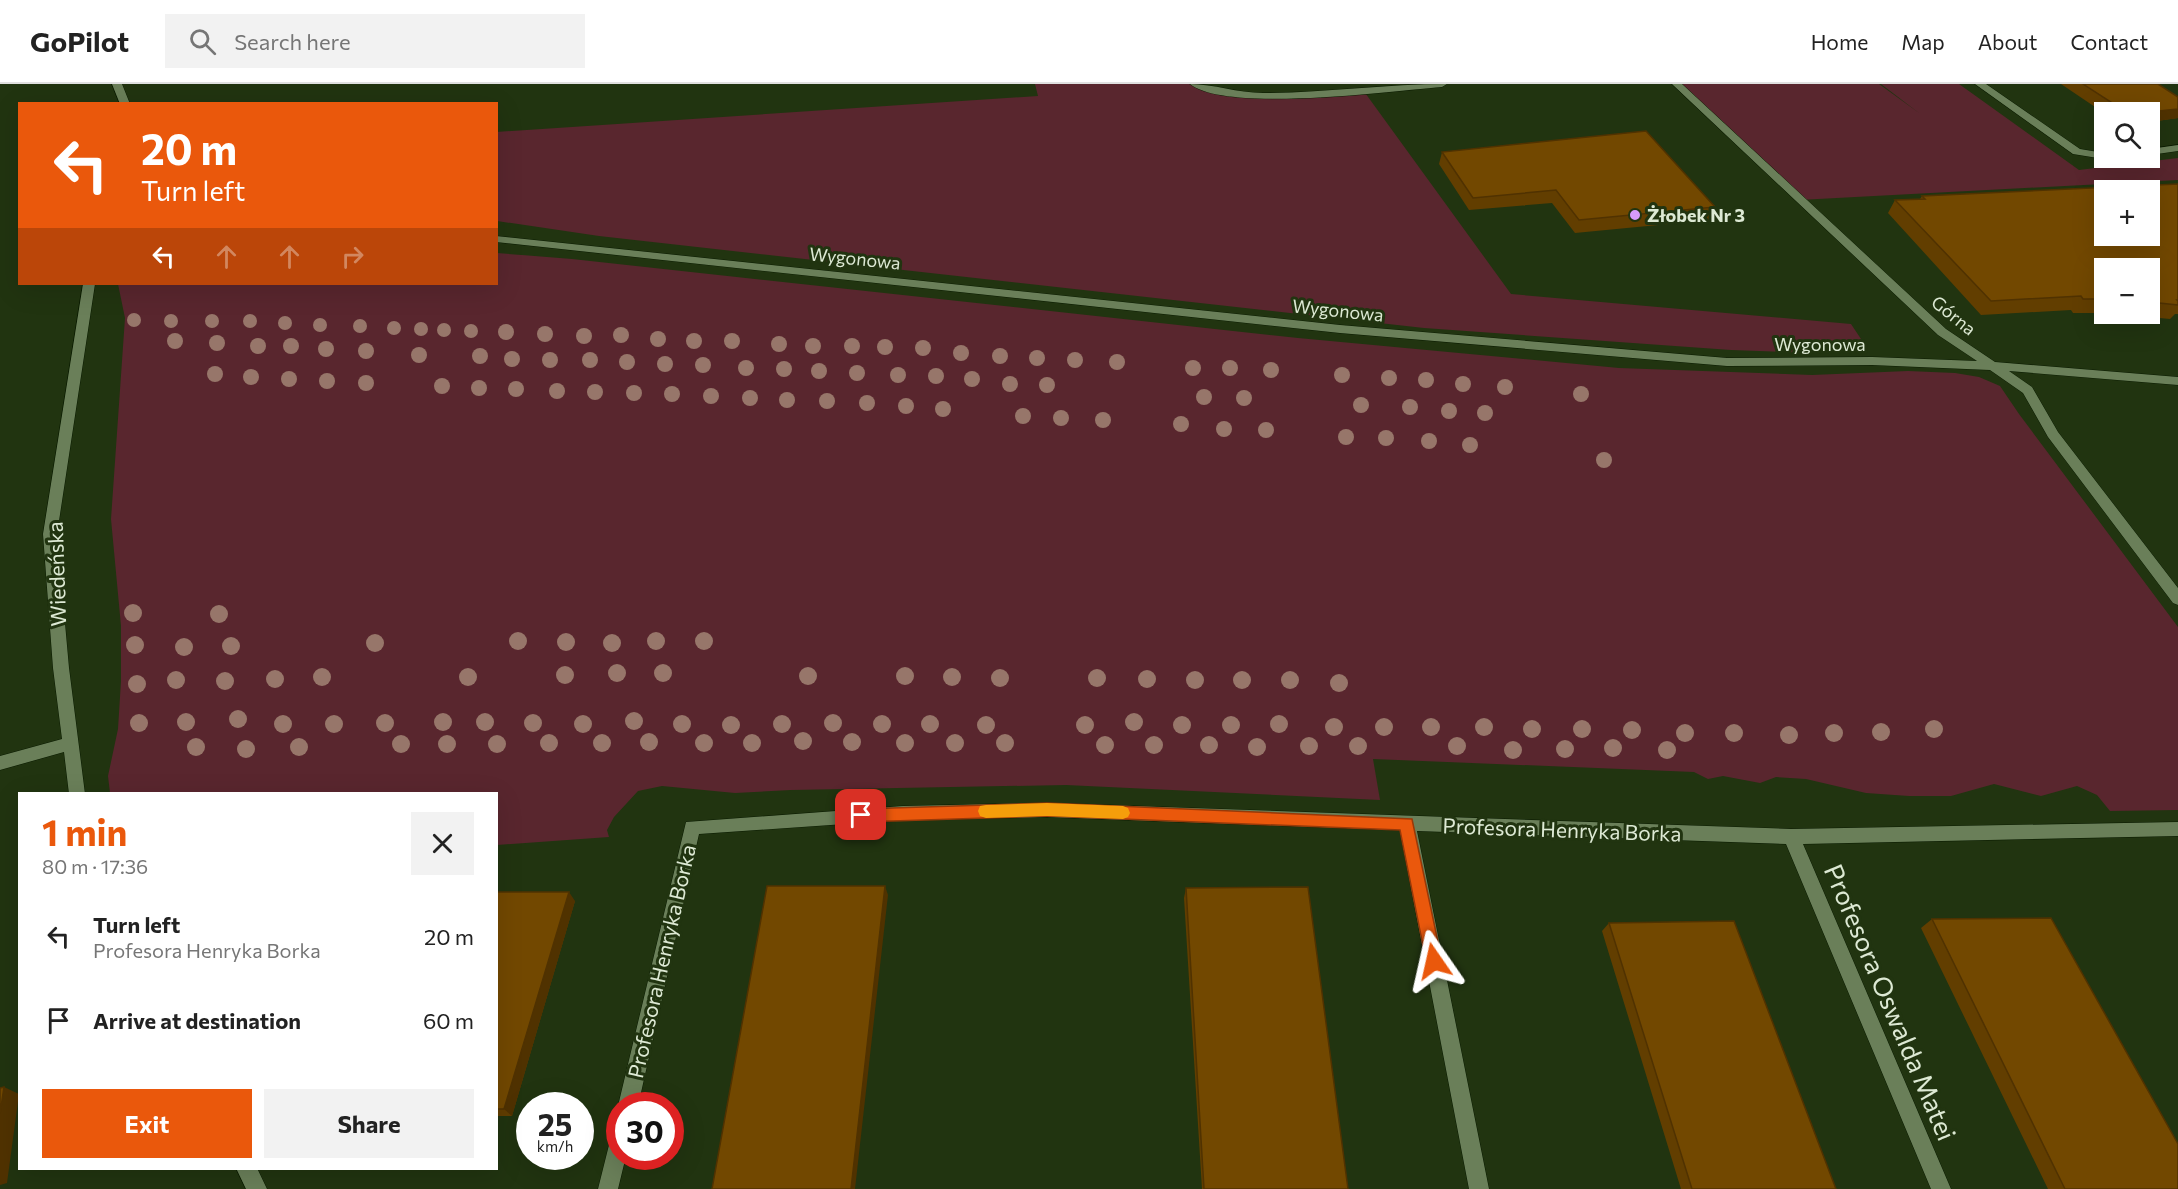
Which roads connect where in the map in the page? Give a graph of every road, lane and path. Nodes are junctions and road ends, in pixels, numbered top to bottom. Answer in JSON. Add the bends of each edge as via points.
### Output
{"nodes":[{"id":1,"x":117,"y":84,"type":"edge"},
{"id":2,"x":1195,"y":84,"type":"edge"},
{"id":3,"x":1442,"y":84,"type":"edge"},
{"id":4,"x":1677,"y":84,"type":"edge"},
{"id":5,"x":1980,"y":84,"type":"edge"},
{"id":6,"x":124,"y":102,"type":"edge"},
{"id":7,"x":2178,"y":148,"type":"edge"},
{"id":8,"x":2160,"y":151,"type":"edge"},
{"id":9,"x":2094,"y":155,"type":"edge"},
{"id":10,"x":498,"y":239,"type":"edge"},
{"id":11,"x":89,"y":285,"type":"edge"},
{"id":12,"x":1993,"y":366,"type":"junction"},
{"id":13,"x":2178,"y":381,"type":"edge"},
{"id":14,"x":2178,"y":599,"type":"edge"},
{"id":15,"x":71,"y":743,"type":"junction"},
{"id":16,"x":0,"y":763,"type":"edge"},
{"id":17,"x":78,"y":792,"type":"edge"},
{"id":18,"x":1407,"y":824,"type":"junction"},
{"id":19,"x":2178,"y":830,"type":"edge"},
{"id":20,"x":1791,"y":837,"type":"junction"},
{"id":21,"x":631,"y":1092,"type":"edge"},
{"id":22,"x":247,"y":1170,"type":"edge"},
{"id":23,"x":613,"y":1170,"type":"edge"},
{"id":24,"x":255,"y":1188,"type":"edge"},
{"id":25,"x":609,"y":1189,"type":"edge"},
{"id":26,"x":1479,"y":1189,"type":"edge"},
{"id":27,"x":1941,"y":1189,"type":"edge"}],
"edges":[{"from":1,"to":6,"type":"street"},
{"from":2,"to":3,"type":"street","via":[[1218,92],[1264,95]]},
{"from":4,"to":12,"type":"street","name":"Górna","via":[[1942,332]]},
{"from":5,"to":9,"type":"street","via":[[2077,152]]},
{"from":7,"to":8,"type":"street"},
{"from":10,"to":12,"type":"street","name":"Wygonowa","via":[[1340,329],[1715,362],[1872,361]]},
{"from":11,"to":15,"type":"street","name":"Wiedeńska","via":[[50,534]]},
{"from":12,"to":13,"type":"street","name":"Wygonowa"},
{"from":12,"to":14,"type":"street","name":"Górna","via":[[2028,390],[2053,434]]},
{"from":15,"to":16,"type":"street"},
{"from":15,"to":17,"type":"street","name":"Wiedeńska"},
{"from":18,"to":20,"type":"street","name":"Profesora Henryka Borka"},
{"from":18,"to":21,"type":"street","name":"Profesora Henryka Borka","via":[[1047,810],[903,813],[692,827]]},
{"from":18,"to":26,"type":"street"},
{"from":19,"to":20,"type":"street","name":"Profesora Henryka Borka"},
{"from":20,"to":27,"type":"street","name":"Profesora Oswalda Matei"},
{"from":22,"to":24,"type":"street"},
{"from":23,"to":25,"type":"street"}]}
